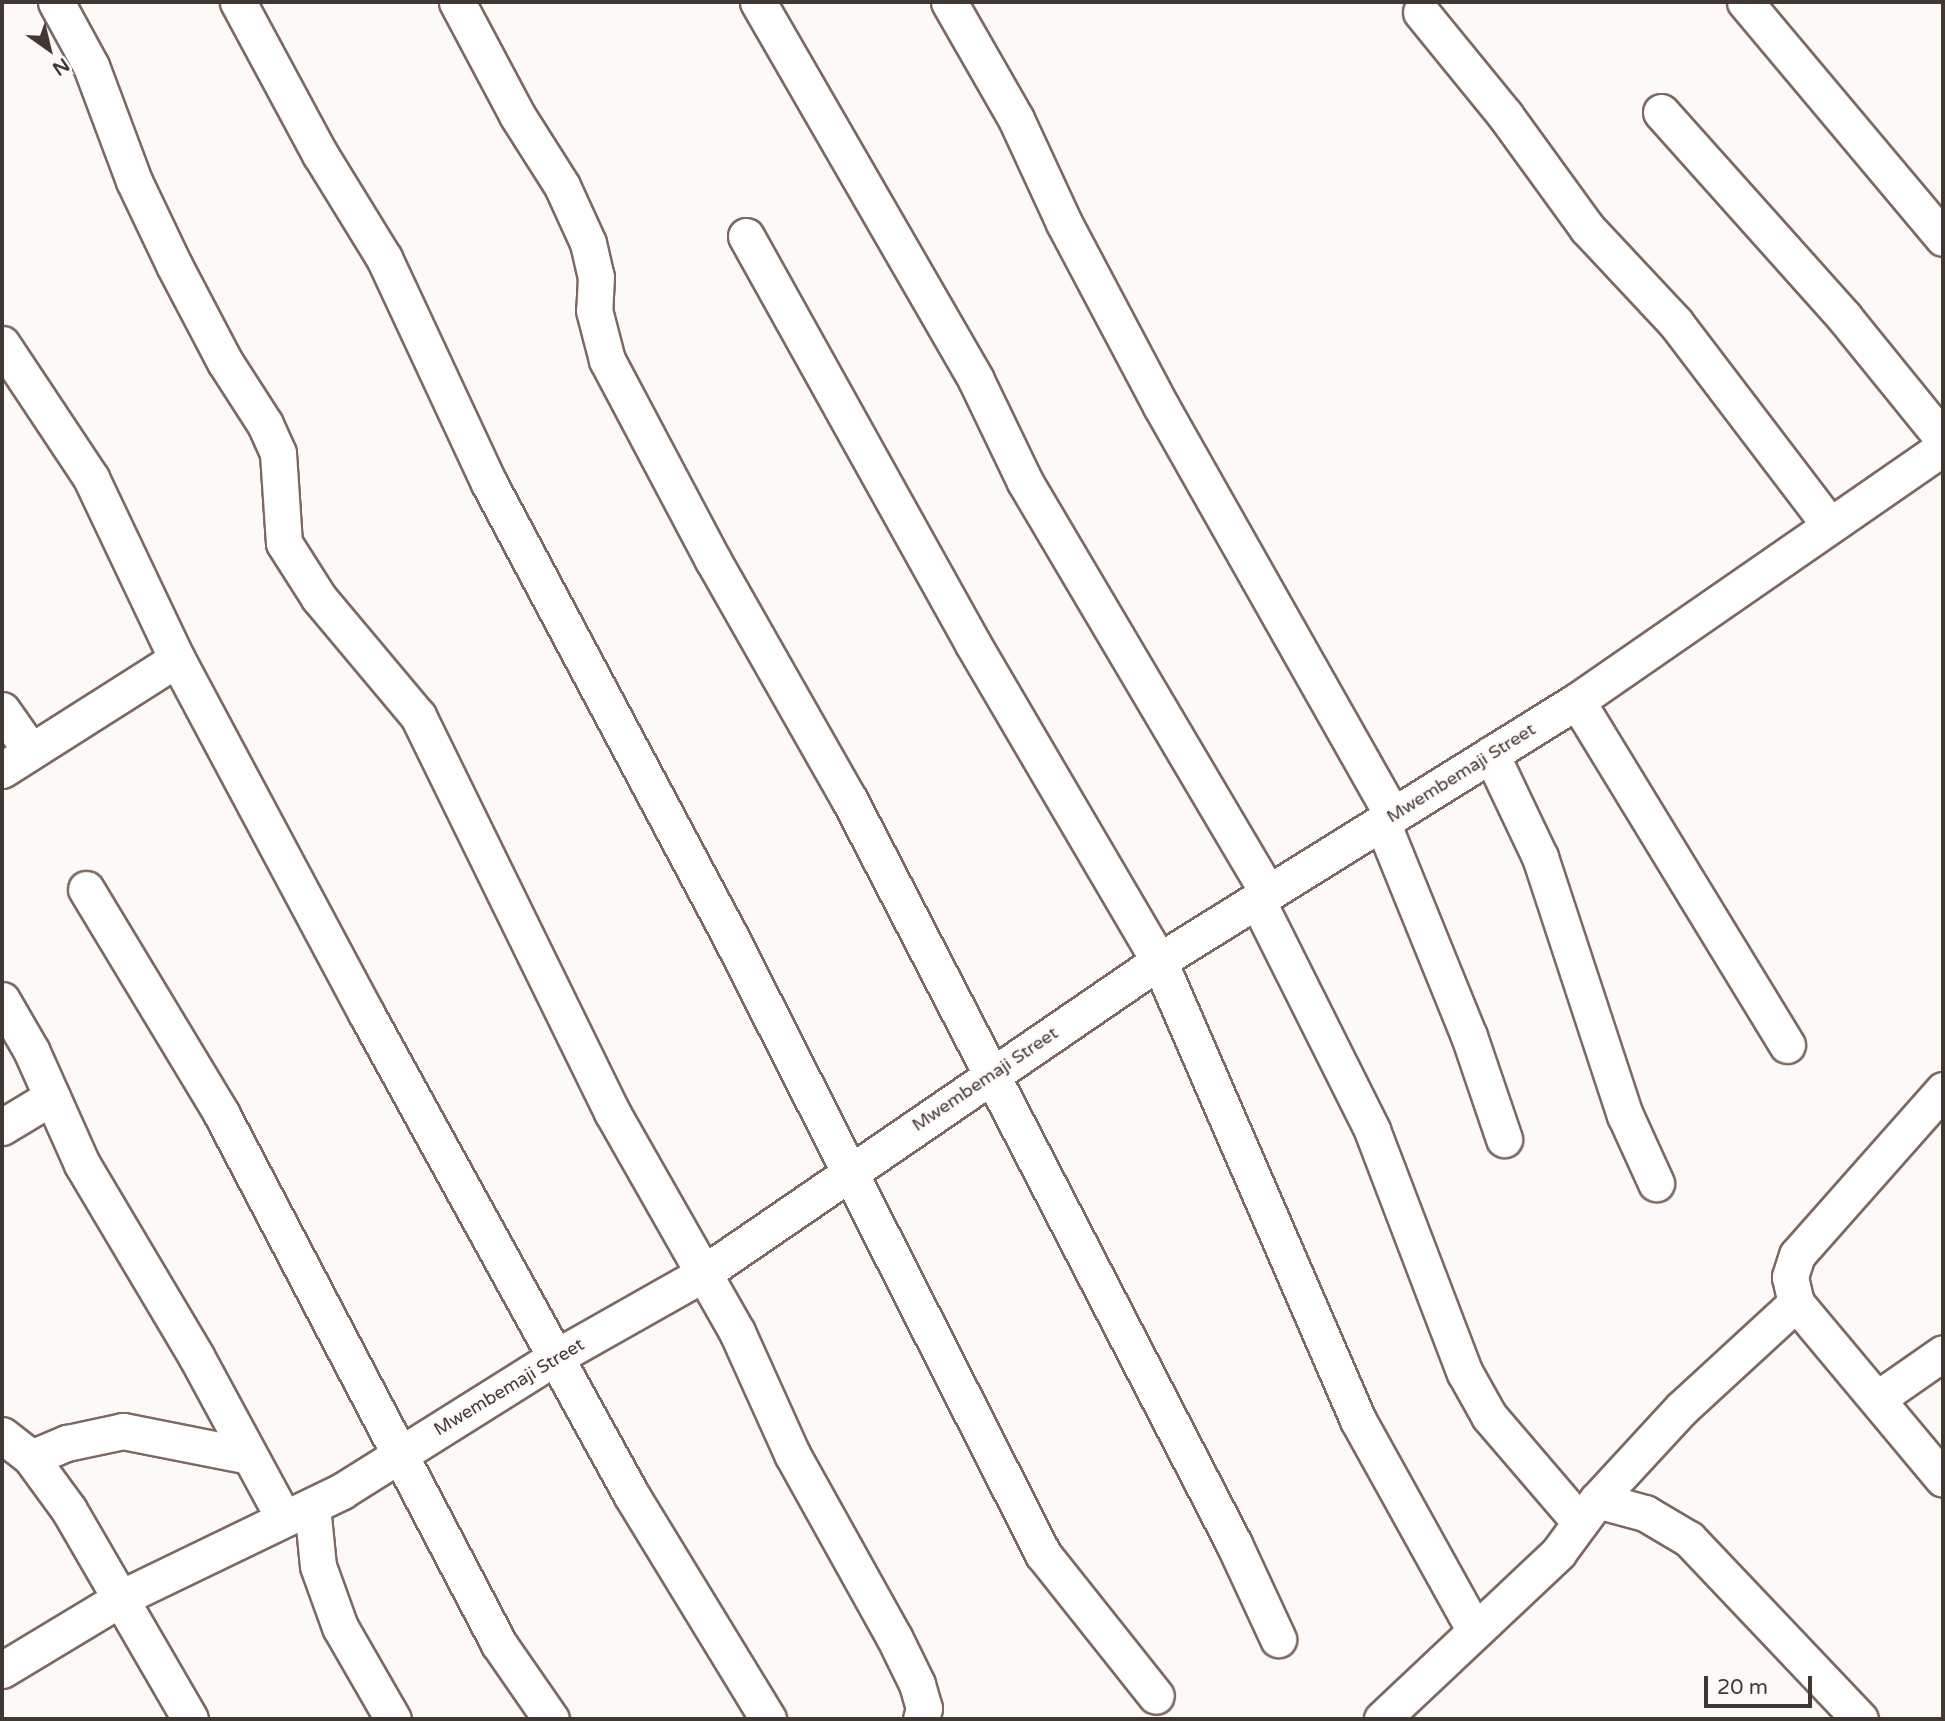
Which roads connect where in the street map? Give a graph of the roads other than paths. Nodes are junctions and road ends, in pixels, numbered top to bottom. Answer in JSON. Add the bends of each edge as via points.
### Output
{"nodes":[{"id":1,"x":56,"y":2,"type":"edge"},
{"id":2,"x":239,"y":2,"type":"edge"},
{"id":3,"x":457,"y":2,"type":"edge"},
{"id":4,"x":758,"y":2,"type":"edge"},
{"id":5,"x":950,"y":2,"type":"edge"},
{"id":6,"x":1745,"y":2,"type":"edge"},
{"id":7,"x":1421,"y":12,"type":"dead end"},
{"id":8,"x":1661,"y":112,"type":"dead end"},
{"id":9,"x":746,"y":236,"type":"dead end"},
{"id":10,"x":1943,"y":238,"type":"edge"},
{"id":11,"x":2,"y":344,"type":"edge"},
{"id":12,"x":1943,"y":439,"type":"edge"},
{"id":13,"x":1943,"y":448,"type":"edge"},
{"id":14,"x":1829,"y":524,"type":"junction"},
{"id":15,"x":177,"y":659,"type":"junction"},
{"id":16,"x":1577,"y":701,"type":"junction"},
{"id":17,"x":2,"y":710,"type":"edge"},
{"id":18,"x":30,"y":750,"type":"junction"},
{"id":19,"x":1490,"y":754,"type":"junction"},
{"id":20,"x":2,"y":770,"type":"edge"},
{"id":21,"x":1387,"y":819,"type":"junction"},
{"id":22,"x":86,"y":889,"type":"dead end"},
{"id":23,"x":1263,"y":896,"type":"junction"},
{"id":24,"x":1159,"y":961,"type":"junction"},
{"id":25,"x":2,"y":1000,"type":"edge"},
{"id":26,"x":1787,"y":1045,"type":"dead end"},
{"id":27,"x":992,"y":1075,"type":"junction"},
{"id":28,"x":1943,"y":1090,"type":"edge"},
{"id":29,"x":52,"y":1097,"type":"junction"},
{"id":30,"x":2,"y":1127,"type":"edge"},
{"id":31,"x":1504,"y":1139,"type":"dead end"},
{"id":32,"x":848,"y":1171,"type":"junction"},
{"id":33,"x":1656,"y":1184,"type":"dead end"},
{"id":34,"x":701,"y":1275,"type":"junction"},
{"id":35,"x":1796,"y":1303,"type":"junction"},
{"id":36,"x":1943,"y":1353,"type":"edge"},
{"id":37,"x":556,"y":1357,"type":"junction"},
{"id":38,"x":1877,"y":1399,"type":"junction"},
{"id":39,"x":10,"y":1444,"type":"edge"},
{"id":40,"x":398,"y":1455,"type":"junction"},
{"id":41,"x":249,"y":1456,"type":"junction"},
{"id":42,"x":1943,"y":1479,"type":"edge"},
{"id":43,"x":1588,"y":1511,"type":"junction"},
{"id":44,"x":298,"y":1513,"type":"junction"},
{"id":45,"x":122,"y":1597,"type":"junction"},
{"id":46,"x":1475,"y":1631,"type":"junction"},
{"id":47,"x":1279,"y":1639,"type":"dead end"},
{"id":48,"x":2,"y":1670,"type":"edge"},
{"id":49,"x":1156,"y":1696,"type":"dead end"},
{"id":50,"x":190,"y":1719,"type":"edge"},
{"id":51,"x":393,"y":1719,"type":"edge"},
{"id":52,"x":551,"y":1719,"type":"edge"},
{"id":53,"x":768,"y":1719,"type":"edge"},
{"id":54,"x":921,"y":1719,"type":"edge"},
{"id":55,"x":1382,"y":1719,"type":"edge"},
{"id":56,"x":1860,"y":1719,"type":"edge"}],
"edges":[{"from":1,"to":34,"type":"street","via":[[91,66],[134,181],[174,265],[278,453],[284,543],[319,598],[418,716],[612,1112]]},
{"from":2,"to":32,"type":"street","via":[[320,154],[384,258],[489,483],[730,936]]},
{"from":3,"to":27,"type":"street","via":[[517,115],[562,186],[588,243],[596,277],[594,310],[607,360],[713,560],[849,799]]},
{"from":4,"to":23,"type":"street","via":[[976,380],[1025,482]]},
{"from":5,"to":21,"type":"street","via":[[1016,119],[1064,223],[1161,406]]},
{"from":6,"to":10,"type":"street"},
{"from":7,"to":14,"type":"street","via":[[1505,115],[1587,228],[1675,322]]},
{"from":8,"to":12,"type":"street","via":[[1845,318]]},
{"from":9,"to":24,"type":"street","via":[[979,656]]},
{"from":11,"to":15,"type":"street","via":[[91,478]]},
{"from":13,"to":14,"type":"street","name":"Mwembemaji Street"},
{"from":14,"to":16,"type":"street","name":"Mwembemaji Street"},
{"from":15,"to":18,"type":"street"},
{"from":15,"to":37,"type":"street"},
{"from":16,"to":19,"type":"street","name":"Mwembemaji Street"},
{"from":16,"to":26,"type":"street"},
{"from":17,"to":18,"type":"street"},
{"from":18,"to":20,"type":"street"},
{"from":19,"to":21,"type":"street","name":"Mwembemaji Street"},
{"from":19,"to":33,"type":"street","via":[[1540,857],[1625,1115]]},
{"from":21,"to":23,"type":"street","name":"Mwembemaji Street"},
{"from":21,"to":31,"type":"street"},
{"from":22,"to":40,"type":"street","via":[[221,1113]]},
{"from":23,"to":24,"type":"street","name":"Mwembemaji Street"},
{"from":23,"to":43,"type":"street","via":[[1372,1130],[1465,1373],[1489,1416]]},
{"from":24,"to":27,"type":"street","name":"Mwembemaji Street"},
{"from":24,"to":46,"type":"street","via":[[1358,1420]]},
{"from":25,"to":29,"type":"street"},
{"from":27,"to":32,"type":"street","name":"Mwembemaji Street"},
{"from":27,"to":47,"type":"street"},
{"from":28,"to":35,"type":"street","via":[[1797,1255],[1790,1277]]},
{"from":29,"to":30,"type":"street"},
{"from":29,"to":41,"type":"street","via":[[82,1164]]},
{"from":32,"to":34,"type":"street","name":"Mwembemaji Street"},
{"from":32,"to":49,"type":"street","via":[[975,1412],[1043,1554]]},
{"from":34,"to":37,"type":"street","name":"Mwembemaji Street"},
{"from":34,"to":54,"type":"street","via":[[737,1332],[792,1454],[894,1637],[925,1708]]},
{"from":35,"to":38,"type":"street"},
{"from":35,"to":43,"type":"street","via":[[1682,1408]]},
{"from":36,"to":38,"type":"street"},
{"from":37,"to":40,"type":"street","name":"Mwembemaji Street"},
{"from":37,"to":53,"type":"street","via":[[632,1496]]},
{"from":38,"to":42,"type":"street"},
{"from":39,"to":41,"type":"street","via":[[67,1443],[123,1431]]},
{"from":39,"to":45,"type":"street"},
{"from":40,"to":44,"type":"street","name":"Mwembemaji Street"},
{"from":40,"to":52,"type":"street","via":[[499,1644]]},
{"from":41,"to":44,"type":"street"},
{"from":43,"to":46,"type":"street","via":[[1558,1553]]},
{"from":43,"to":56,"type":"street","via":[[1645,1514],[1689,1539]]},
{"from":44,"to":45,"type":"street","name":"Mwembemaji Street"},
{"from":44,"to":51,"type":"street","via":[[340,1627]]},
{"from":45,"to":48,"type":"street","name":"Mwembemaji Street"},
{"from":45,"to":50,"type":"street"},
{"from":46,"to":55,"type":"street"}]}
